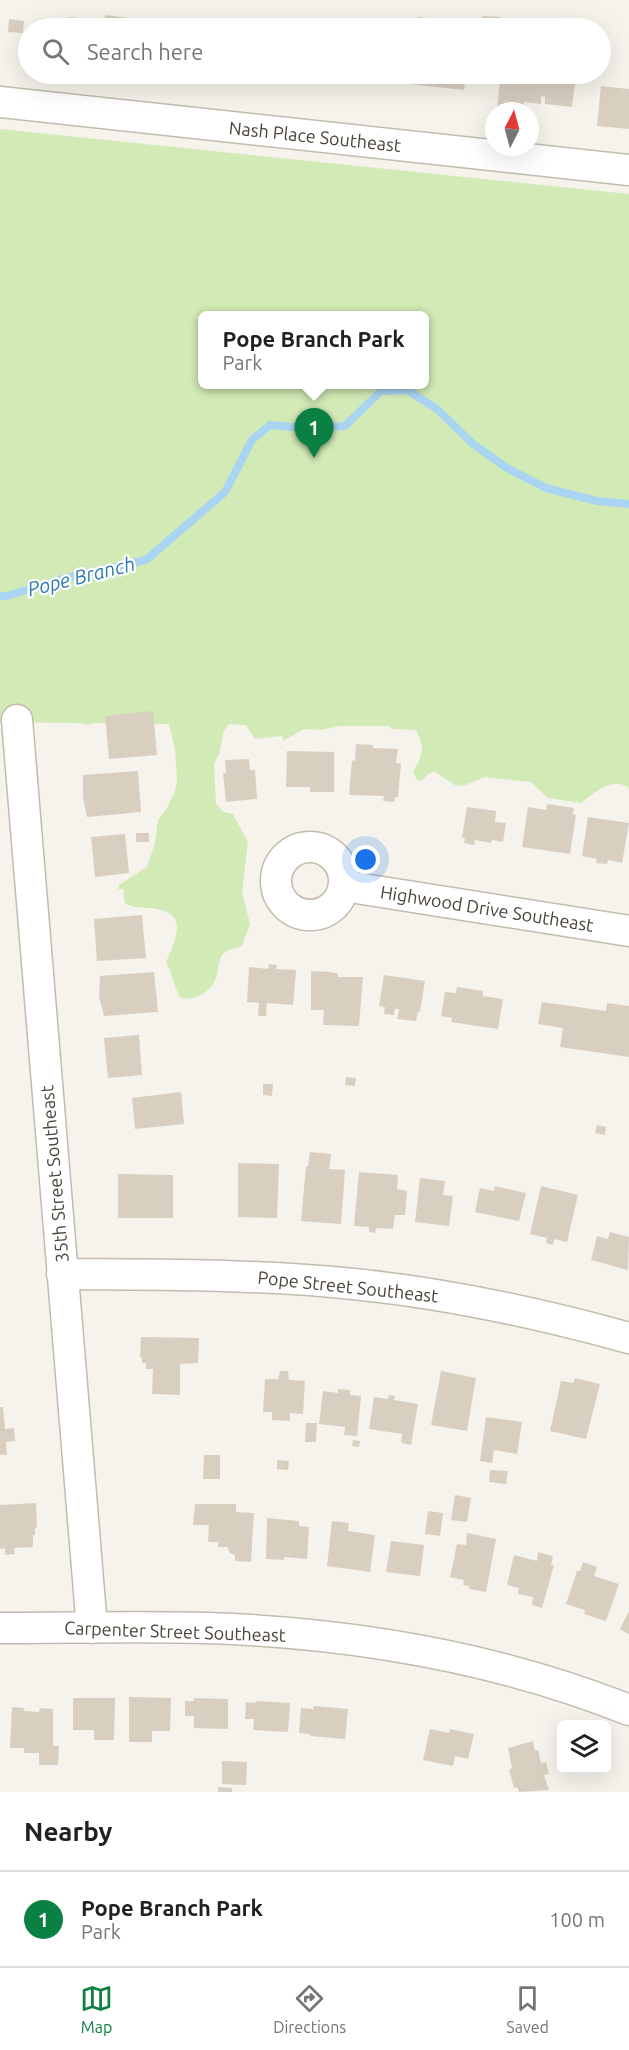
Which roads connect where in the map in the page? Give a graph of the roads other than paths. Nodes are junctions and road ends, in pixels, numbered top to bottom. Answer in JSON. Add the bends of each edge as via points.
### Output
{"nodes":[{"id":1,"x":0,"y":102,"type":"edge"},
{"id":2,"x":629,"y":170,"type":"edge"},
{"id":3,"x":17,"y":720,"type":"dead end"},
{"id":4,"x":344,"y":886,"type":"dead end"},
{"id":5,"x":629,"y":931,"type":"edge"},
{"id":6,"x":62,"y":1274,"type":"junction"},
{"id":7,"x":629,"y":1338,"type":"edge"},
{"id":8,"x":0,"y":1628,"type":"edge"},
{"id":9,"x":92,"y":1628,"type":"junction"},
{"id":10,"x":629,"y":1710,"type":"edge"}],
"edges":[{"from":1,"to":2,"type":"street","name":"Nash Place Southeast"},
{"from":3,"to":6,"type":"street","name":"35th Street Southeast"},
{"from":4,"to":5,"type":"street","name":"Highwood Drive Southeast"},
{"from":6,"to":7,"type":"street","name":"Pope Street Southeast","via":[[231,1275],[353,1283],[475,1301]]},
{"from":6,"to":9,"type":"street","name":"35th Street Southeast"},
{"from":8,"to":9,"type":"street","name":"Carpenter Street Southeast"},
{"from":9,"to":10,"type":"street","name":"Carpenter Street Southeast","via":[[256,1631],[390,1646],[525,1675]]}]}
